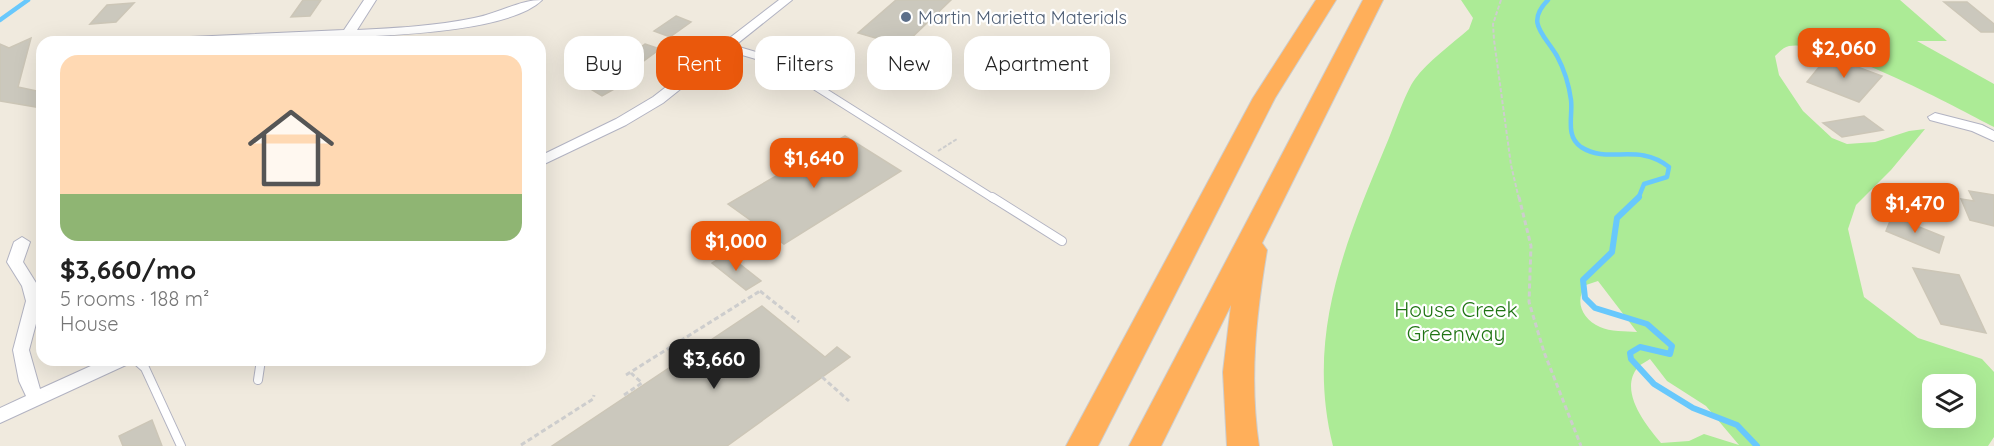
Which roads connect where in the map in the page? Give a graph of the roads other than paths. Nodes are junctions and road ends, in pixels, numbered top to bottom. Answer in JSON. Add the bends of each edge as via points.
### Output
{"nodes":[{"id":1,"x":370,"y":0,"type":"edge"},
{"id":2,"x":536,"y":0,"type":"edge"},
{"id":3,"x":786,"y":0,"type":"edge"},
{"id":4,"x":1326,"y":0,"type":"edge"},
{"id":5,"x":1372,"y":0,"type":"edge"},
{"id":6,"x":347,"y":36,"type":"edge"},
{"id":7,"x":365,"y":36,"type":"edge"},
{"id":8,"x":741,"y":36,"type":"edge"},
{"id":9,"x":743,"y":52,"type":"edge"},
{"id":10,"x":672,"y":90,"type":"edge"},
{"id":11,"x":1935,"y":117,"type":"dead end"},
{"id":12,"x":1994,"y":137,"type":"edge"},
{"id":13,"x":546,"y":159,"type":"edge"},
{"id":14,"x":1259,"y":222,"type":"junction"},
{"id":15,"x":1062,"y":241,"type":"dead end"},
{"id":16,"x":22,"y":242,"type":"dead end"},
{"id":17,"x":107,"y":366,"type":"edge"},
{"id":18,"x":143,"y":366,"type":"edge"},
{"id":19,"x":260,"y":366,"type":"edge"},
{"id":20,"x":258,"y":380,"type":"dead end"},
{"id":21,"x":36,"y":400,"type":"junction"},
{"id":22,"x":0,"y":416,"type":"edge"},
{"id":23,"x":1083,"y":441,"type":"edge"},
{"id":24,"x":181,"y":446,"type":"edge"},
{"id":25,"x":1145,"y":446,"type":"edge"},
{"id":26,"x":1243,"y":446,"type":"edge"}],
"edges":[{"from":1,"to":6,"type":"street"},
{"from":2,"to":7,"type":"street","via":[[482,20]]},
{"from":3,"to":8,"type":"street"},
{"from":4,"to":23,"type":"highway","via":[[1264,98]]},
{"from":5,"to":14,"type":"highway"},
{"from":9,"to":15,"type":"lane","via":[[796,74]]},
{"from":10,"to":13,"type":"street","via":[[640,111]]},
{"from":11,"to":12,"type":"street","via":[[1977,128]]},
{"from":14,"to":25,"type":"highway"},
{"from":14,"to":26,"type":"highway","via":[[1237,366]]},
{"from":16,"to":21,"type":"street","via":[[15,262],[34,301],[21,350]]},
{"from":17,"to":21,"type":"street"},
{"from":18,"to":24,"type":"lane"},
{"from":19,"to":20,"type":"lane"},
{"from":21,"to":22,"type":"street"}]}
